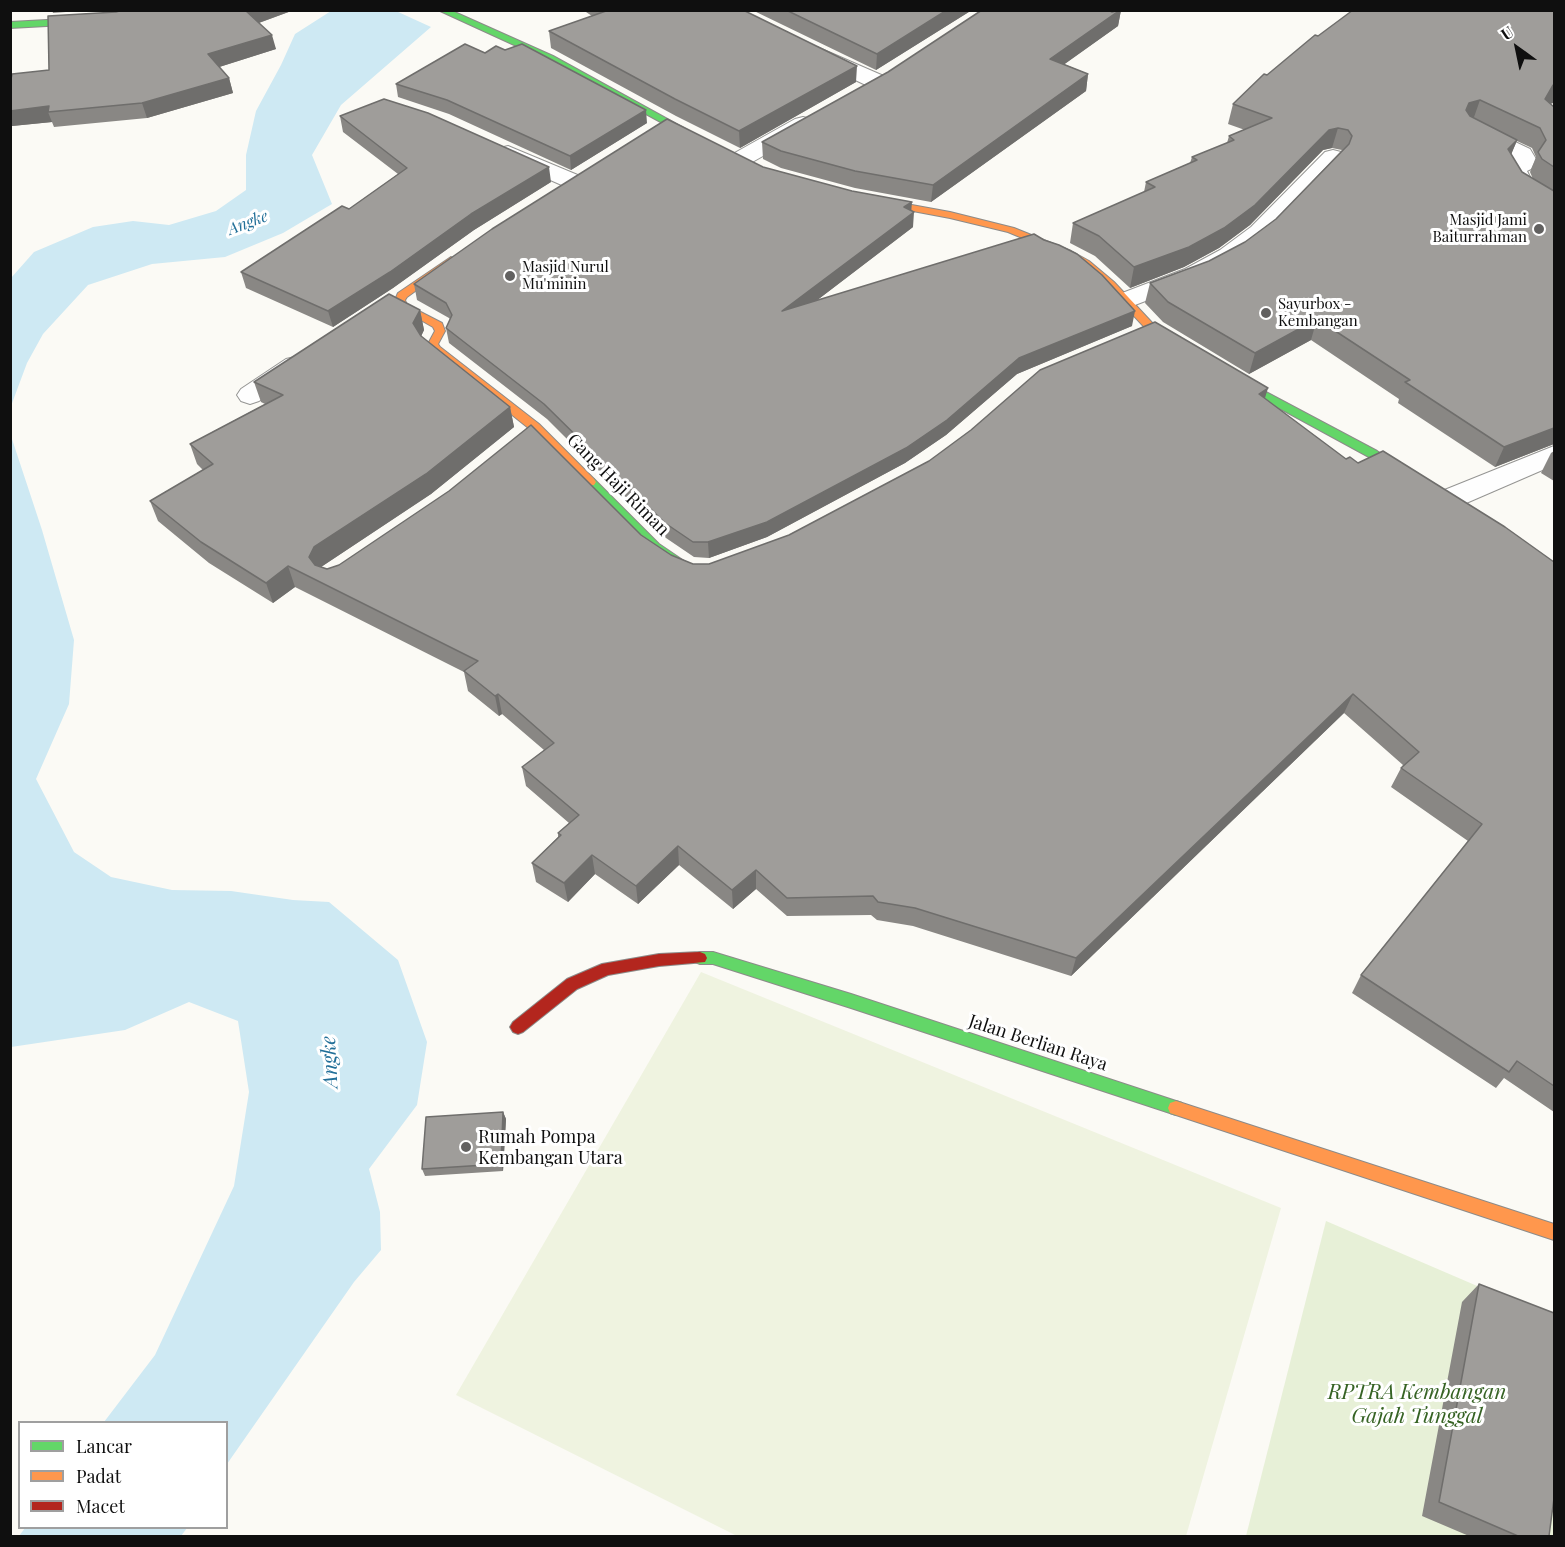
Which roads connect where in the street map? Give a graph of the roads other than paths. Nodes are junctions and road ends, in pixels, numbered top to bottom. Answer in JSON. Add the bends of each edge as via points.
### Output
{"nodes":[{"id":1,"x":154,"y":10,"type":"edge"},
{"id":2,"x":442,"y":10,"type":"edge"},
{"id":3,"x":10,"y":25,"type":"edge"},
{"id":4,"x":804,"y":46,"type":"edge"},
{"id":5,"x":857,"y":93,"type":"edge"},
{"id":6,"x":816,"y":117,"type":"edge"},
{"id":7,"x":667,"y":123,"type":"junction"},
{"id":8,"x":1472,"y":129,"type":"edge"},
{"id":9,"x":653,"y":132,"type":"edge"},
{"id":10,"x":484,"y":142,"type":"edge"},
{"id":11,"x":1333,"y":157,"type":"edge"},
{"id":12,"x":735,"y":158,"type":"joint"},
{"id":13,"x":572,"y":181,"type":"edge"},
{"id":14,"x":852,"y":197,"type":"edge"},
{"id":15,"x":1554,"y":204,"type":"edge"},
{"id":16,"x":465,"y":251,"type":"edge"},
{"id":17,"x":1126,"y":300,"type":"junction"},
{"id":18,"x":316,"y":351,"type":"edge"},
{"id":19,"x":250,"y":395,"type":"dead end"},
{"id":20,"x":1554,"y":455,"type":"edge"},
{"id":21,"x":1445,"y":499,"type":"joint"},
{"id":22,"x":695,"y":571,"type":"edge"},
{"id":23,"x":518,"y":1027,"type":"dead end"},
{"id":24,"x":1554,"y":1232,"type":"edge"}],
"edges":[{"from":1,"to":3,"type":"street","via":[[120,19]]},
{"from":2,"to":7,"type":"street","via":[[550,58]]},
{"from":4,"to":5,"type":"street","via":[[887,76]]},
{"from":6,"to":12,"type":"street"},
{"from":7,"to":9,"type":"street"},
{"from":7,"to":12,"type":"street"},
{"from":8,"to":15,"type":"street","via":[[1522,154],[1523,164],[1514,169],[1523,185]]},
{"from":10,"to":13,"type":"street"},
{"from":11,"to":17,"type":"street","via":[[1260,232],[1229,255],[1194,274]]},
{"from":14,"to":17,"type":"street","via":[[1011,230],[1084,263]]},
{"from":16,"to":22,"type":"street","name":"Gang Haji Riman","via":[[392,301],[400,300],[403,307],[438,325],[436,349],[655,548]]},
{"from":17,"to":21,"type":"street","via":[[1148,332],[1373,454]]},
{"from":18,"to":19,"type":"street"},
{"from":20,"to":21,"type":"street"},
{"from":23,"to":24,"type":"street","name":"Jalan Berlian Raya","via":[[572,984],[607,969],[659,960],[713,958]]}]}
